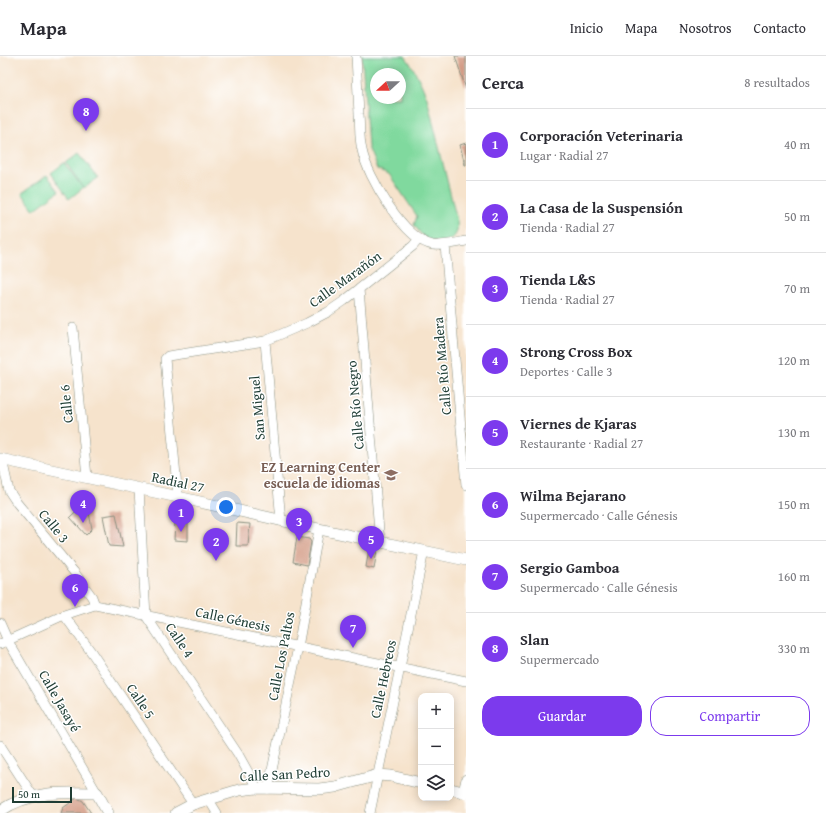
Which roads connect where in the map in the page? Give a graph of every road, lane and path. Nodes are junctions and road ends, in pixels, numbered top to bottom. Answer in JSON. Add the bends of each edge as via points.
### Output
{"nodes":[{"id":1,"x":356,"y":56,"type":"edge"},
{"id":2,"x":419,"y":239,"type":"junction"},
{"id":3,"x":466,"y":240,"type":"edge"},
{"id":4,"x":445,"y":245,"type":"junction"},
{"id":5,"x":359,"y":289,"type":"junction"},
{"id":6,"x":73,"y":328,"type":"dead end"},
{"id":7,"x":264,"y":341,"type":"junction"},
{"id":8,"x":1,"y":459,"type":"edge"},
{"id":9,"x":87,"y":477,"type":"junction"},
{"id":10,"x":466,"y":484,"type":"edge"},
{"id":11,"x":139,"y":489,"type":"junction"},
{"id":12,"x":178,"y":497,"type":"junction"},
{"id":13,"x":281,"y":521,"type":"junction"},
{"id":14,"x":319,"y":529,"type":"junction"},
{"id":15,"x":380,"y":542,"type":"junction"},
{"id":16,"x":424,"y":551,"type":"junction"},
{"id":17,"x":466,"y":560,"type":"edge"},
{"id":18,"x":95,"y":605,"type":"junction"},
{"id":19,"x":64,"y":615,"type":"junction"},
{"id":20,"x":146,"y":616,"type":"junction"},
{"id":21,"x":0,"y":623,"type":"edge"},
{"id":22,"x":4,"y":642,"type":"edge"},
{"id":23,"x":298,"y":647,"type":"junction"},
{"id":24,"x":400,"y":667,"type":"junction"},
{"id":25,"x":466,"y":681,"type":"edge"},
{"id":26,"x":0,"y":745,"type":"edge"},
{"id":27,"x":378,"y":775,"type":"junction"},
{"id":28,"x":466,"y":779,"type":"edge"},
{"id":29,"x":418,"y":782,"type":"edge"},
{"id":30,"x":262,"y":788,"type":"junction"},
{"id":31,"x":454,"y":790,"type":"edge"},
{"id":32,"x":464,"y":792,"type":"edge"},
{"id":33,"x":97,"y":793,"type":"junction"},
{"id":34,"x":33,"y":796,"type":"junction"},
{"id":35,"x":209,"y":800,"type":"junction"},
{"id":36,"x":193,"y":804,"type":"junction"},
{"id":37,"x":0,"y":811,"type":"edge"},
{"id":38,"x":108,"y":813,"type":"edge"},
{"id":39,"x":176,"y":813,"type":"edge"},
{"id":40,"x":217,"y":813,"type":"edge"},
{"id":41,"x":370,"y":813,"type":"edge"}],
"edges":[{"from":1,"to":2,"type":"street","via":[[360,132],[368,169],[401,222]]},
{"from":2,"to":4,"type":"street","via":[[432,245]]},
{"from":2,"to":5,"type":"street","name":"Calle Marañón"},
{"from":3,"to":4,"type":"street"},
{"from":4,"to":10,"type":"street","name":"Calle Río Madera"},
{"from":5,"to":7,"type":"street","name":"Calle Marañón","via":[[328,312]]},
{"from":5,"to":15,"type":"street","name":"Calle Río Negro"},
{"from":6,"to":9,"type":"street","name":"Calle 6"},
{"from":7,"to":12,"type":"street","name":"Calle Marañón","via":[[166,357]]},
{"from":7,"to":13,"type":"street","name":"San Miguel"},
{"from":8,"to":9,"type":"street","name":"Radial 27"},
{"from":8,"to":18,"type":"street","name":"Calle 3","via":[[9,491],[74,572]]},
{"from":9,"to":11,"type":"street","name":"Radial 27"},
{"from":11,"to":12,"type":"street","name":"Radial 27"},
{"from":11,"to":20,"type":"street","name":"Calle 4"},
{"from":12,"to":13,"type":"street","name":"Radial 27"},
{"from":13,"to":14,"type":"street","name":"Radial 27"},
{"from":14,"to":15,"type":"street","name":"Radial 27"},
{"from":14,"to":23,"type":"street","name":"Calle Los Paltos"},
{"from":15,"to":16,"type":"street","name":"Radial 27"},
{"from":16,"to":17,"type":"street","name":"Radial 27"},
{"from":16,"to":24,"type":"street","name":"Calle Hebreos"},
{"from":18,"to":19,"type":"street"},
{"from":18,"to":20,"type":"street","name":"Calle Génesis"},
{"from":19,"to":22,"type":"street"},
{"from":19,"to":36,"type":"street","name":"Calle 5"},
{"from":20,"to":23,"type":"street","name":"Calle Génesis"},
{"from":20,"to":30,"type":"street","name":"Calle 4"},
{"from":21,"to":22,"type":"street","name":"Calle Jasayé"},
{"from":22,"to":33,"type":"street","name":"Calle Jasayé"},
{"from":23,"to":24,"type":"street","name":"Calle Génesis"},
{"from":23,"to":30,"type":"street","name":"Calle Los Paltos"},
{"from":24,"to":25,"type":"street","name":"Calle Génesis"},
{"from":24,"to":27,"type":"street","name":"Calle Hebreos"},
{"from":26,"to":34,"type":"street"},
{"from":27,"to":29,"type":"street","name":"Calle San Pedro"},
{"from":27,"to":30,"type":"street","name":"Calle San Pedro","via":[[323,789]]},
{"from":27,"to":41,"type":"street","name":"Calle Hebreos"},
{"from":28,"to":32,"type":"street"},
{"from":30,"to":35,"type":"street","name":"Calle San Pedro","via":[[224,794]]},
{"from":31,"to":32,"type":"street"},
{"from":33,"to":34,"type":"street","via":[[63,792]]},
{"from":33,"to":38,"type":"street"},
{"from":34,"to":37,"type":"street","via":[[10,804]]},
{"from":35,"to":36,"type":"street","name":"Calle San Pedro"},
{"from":35,"to":40,"type":"street"},
{"from":36,"to":39,"type":"street","name":"Calle San Pedro"}]}
